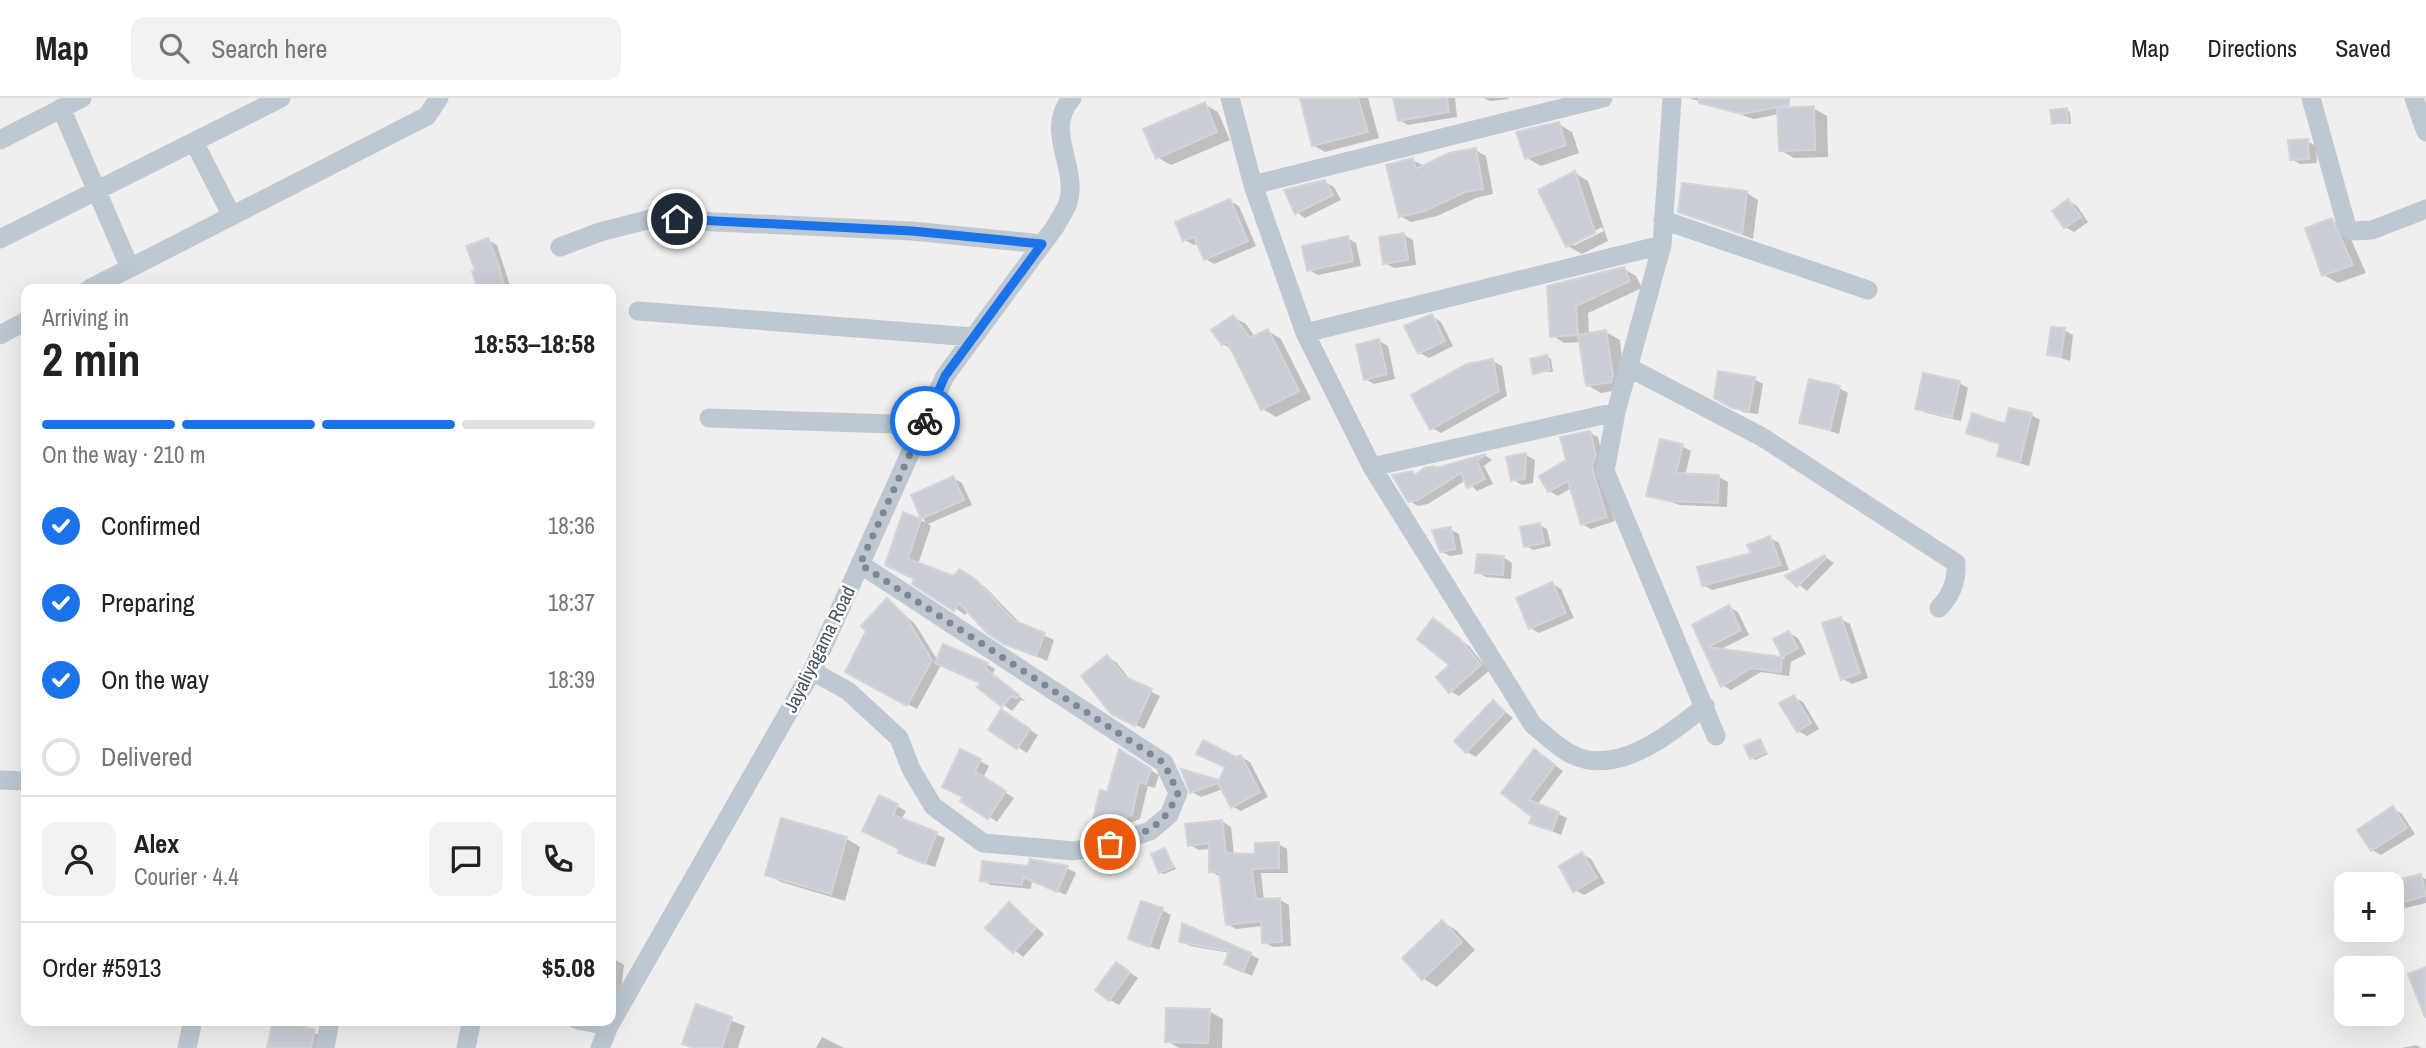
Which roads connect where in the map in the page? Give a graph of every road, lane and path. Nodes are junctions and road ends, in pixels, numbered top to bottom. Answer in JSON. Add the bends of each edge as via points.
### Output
{"nodes":[{"id":1,"x":82,"y":98,"type":"edge"},
{"id":2,"x":281,"y":98,"type":"edge"},
{"id":3,"x":439,"y":98,"type":"edge"},
{"id":4,"x":1072,"y":98,"type":"edge"},
{"id":5,"x":1230,"y":98,"type":"edge"},
{"id":6,"x":1603,"y":98,"type":"edge"},
{"id":7,"x":1672,"y":98,"type":"edge"},
{"id":8,"x":2311,"y":98,"type":"edge"},
{"id":9,"x":2414,"y":98,"type":"edge"},
{"id":10,"x":61,"y":108,"type":"junction"},
{"id":11,"x":2426,"y":132,"type":"edge"},
{"id":12,"x":0,"y":139,"type":"edge"},
{"id":13,"x":194,"y":142,"type":"junction"},
{"id":14,"x":1253,"y":186,"type":"junction"},
{"id":15,"x":97,"y":190,"type":"junction"},
{"id":16,"x":2426,"y":209,"type":"edge"},
{"id":17,"x":232,"y":216,"type":"junction"},
{"id":18,"x":1663,"y":220,"type":"junction"},
{"id":19,"x":0,"y":239,"type":"edge"},
{"id":20,"x":1042,"y":244,"type":"junction"},
{"id":21,"x":1662,"y":245,"type":"junction"},
{"id":22,"x":560,"y":247,"type":"dead end"},
{"id":23,"x":130,"y":268,"type":"junction"},
{"id":24,"x":99,"y":284,"type":"edge"},
{"id":25,"x":1868,"y":290,"type":"dead end"},
{"id":26,"x":638,"y":311,"type":"dead end"},
{"id":27,"x":21,"y":324,"type":"edge"},
{"id":28,"x":1305,"y":333,"type":"junction"},
{"id":29,"x":0,"y":335,"type":"edge"},
{"id":30,"x":973,"y":337,"type":"junction"},
{"id":31,"x":1628,"y":367,"type":"junction"},
{"id":32,"x":1616,"y":412,"type":"junction"},
{"id":33,"x":709,"y":418,"type":"dead end"},
{"id":34,"x":923,"y":425,"type":"junction"},
{"id":35,"x":1372,"y":467,"type":"junction"},
{"id":36,"x":860,"y":564,"type":"junction"},
{"id":37,"x":1939,"y":608,"type":"dead end"},
{"id":38,"x":812,"y":671,"type":"junction"},
{"id":39,"x":1705,"y":706,"type":"junction"},
{"id":40,"x":1716,"y":736,"type":"dead end"},
{"id":41,"x":0,"y":780,"type":"edge"},
{"id":42,"x":21,"y":781,"type":"edge"},
{"id":43,"x":616,"y":1012,"type":"edge"},
{"id":44,"x":192,"y":1026,"type":"edge"},
{"id":45,"x":329,"y":1026,"type":"edge"},
{"id":46,"x":471,"y":1026,"type":"edge"},
{"id":47,"x":608,"y":1026,"type":"edge"},
{"id":48,"x":187,"y":1048,"type":"edge"},
{"id":49,"x":325,"y":1048,"type":"edge"},
{"id":50,"x":466,"y":1048,"type":"edge"},
{"id":51,"x":600,"y":1048,"type":"edge"}],
"edges":[{"from":1,"to":10,"type":"street"},
{"from":2,"to":13,"type":"street"},
{"from":3,"to":17,"type":"street","via":[[427,116]]},
{"from":4,"to":20,"type":"street","name":"Jayaliyagama Road","via":[[1062,109],[1059,130],[1068,202]]},
{"from":5,"to":14,"type":"street"},
{"from":6,"to":14,"type":"street"},
{"from":7,"to":18,"type":"street"},
{"from":8,"to":16,"type":"street","via":[[2352,232],[2372,230]]},
{"from":9,"to":11,"type":"street"},
{"from":10,"to":12,"type":"street"},
{"from":10,"to":15,"type":"street"},
{"from":13,"to":15,"type":"street"},
{"from":13,"to":17,"type":"street"},
{"from":14,"to":28,"type":"street"},
{"from":15,"to":19,"type":"street"},
{"from":15,"to":23,"type":"street"},
{"from":17,"to":23,"type":"street"},
{"from":18,"to":21,"type":"street"},
{"from":18,"to":25,"type":"street"},
{"from":20,"to":22,"type":"street","via":[[912,231],[651,219]]},
{"from":20,"to":30,"type":"street","name":"Jayaliyagama Road"},
{"from":21,"to":28,"type":"street"},
{"from":21,"to":31,"type":"street"},
{"from":23,"to":24,"type":"street"},
{"from":26,"to":30,"type":"street"},
{"from":27,"to":29,"type":"street"},
{"from":28,"to":35,"type":"street"},
{"from":30,"to":34,"type":"street","name":"Jayaliyagama Road","via":[[945,376]]},
{"from":31,"to":32,"type":"street"},
{"from":31,"to":37,"type":"street","via":[[1762,438],[1956,563],[1957,576],[1949,598]]},
{"from":32,"to":35,"type":"street"},
{"from":32,"to":39,"type":"street","via":[[1605,471]]},
{"from":33,"to":34,"type":"street"},
{"from":34,"to":36,"type":"street","name":"Jayaliyagama Road"},
{"from":35,"to":39,"type":"street","via":[[1533,725],[1572,755],[1589,760],[1621,758],[1667,736]]},
{"from":36,"to":38,"type":"street","name":"Jayaliyagama Road"},
{"from":36,"to":38,"type":"street","via":[[1164,763],[1178,793],[1169,815],[1150,831],[1074,851],[983,843],[933,806],[899,738],[848,691]]},
{"from":38,"to":43,"type":"street","name":"Jayaliyagama Road"},
{"from":39,"to":40,"type":"street"},
{"from":41,"to":42,"type":"street"},
{"from":44,"to":48,"type":"street"},
{"from":45,"to":49,"type":"street"},
{"from":46,"to":50,"type":"street"},
{"from":47,"to":51,"type":"street","name":"Jayaliyagama Road"}]}
